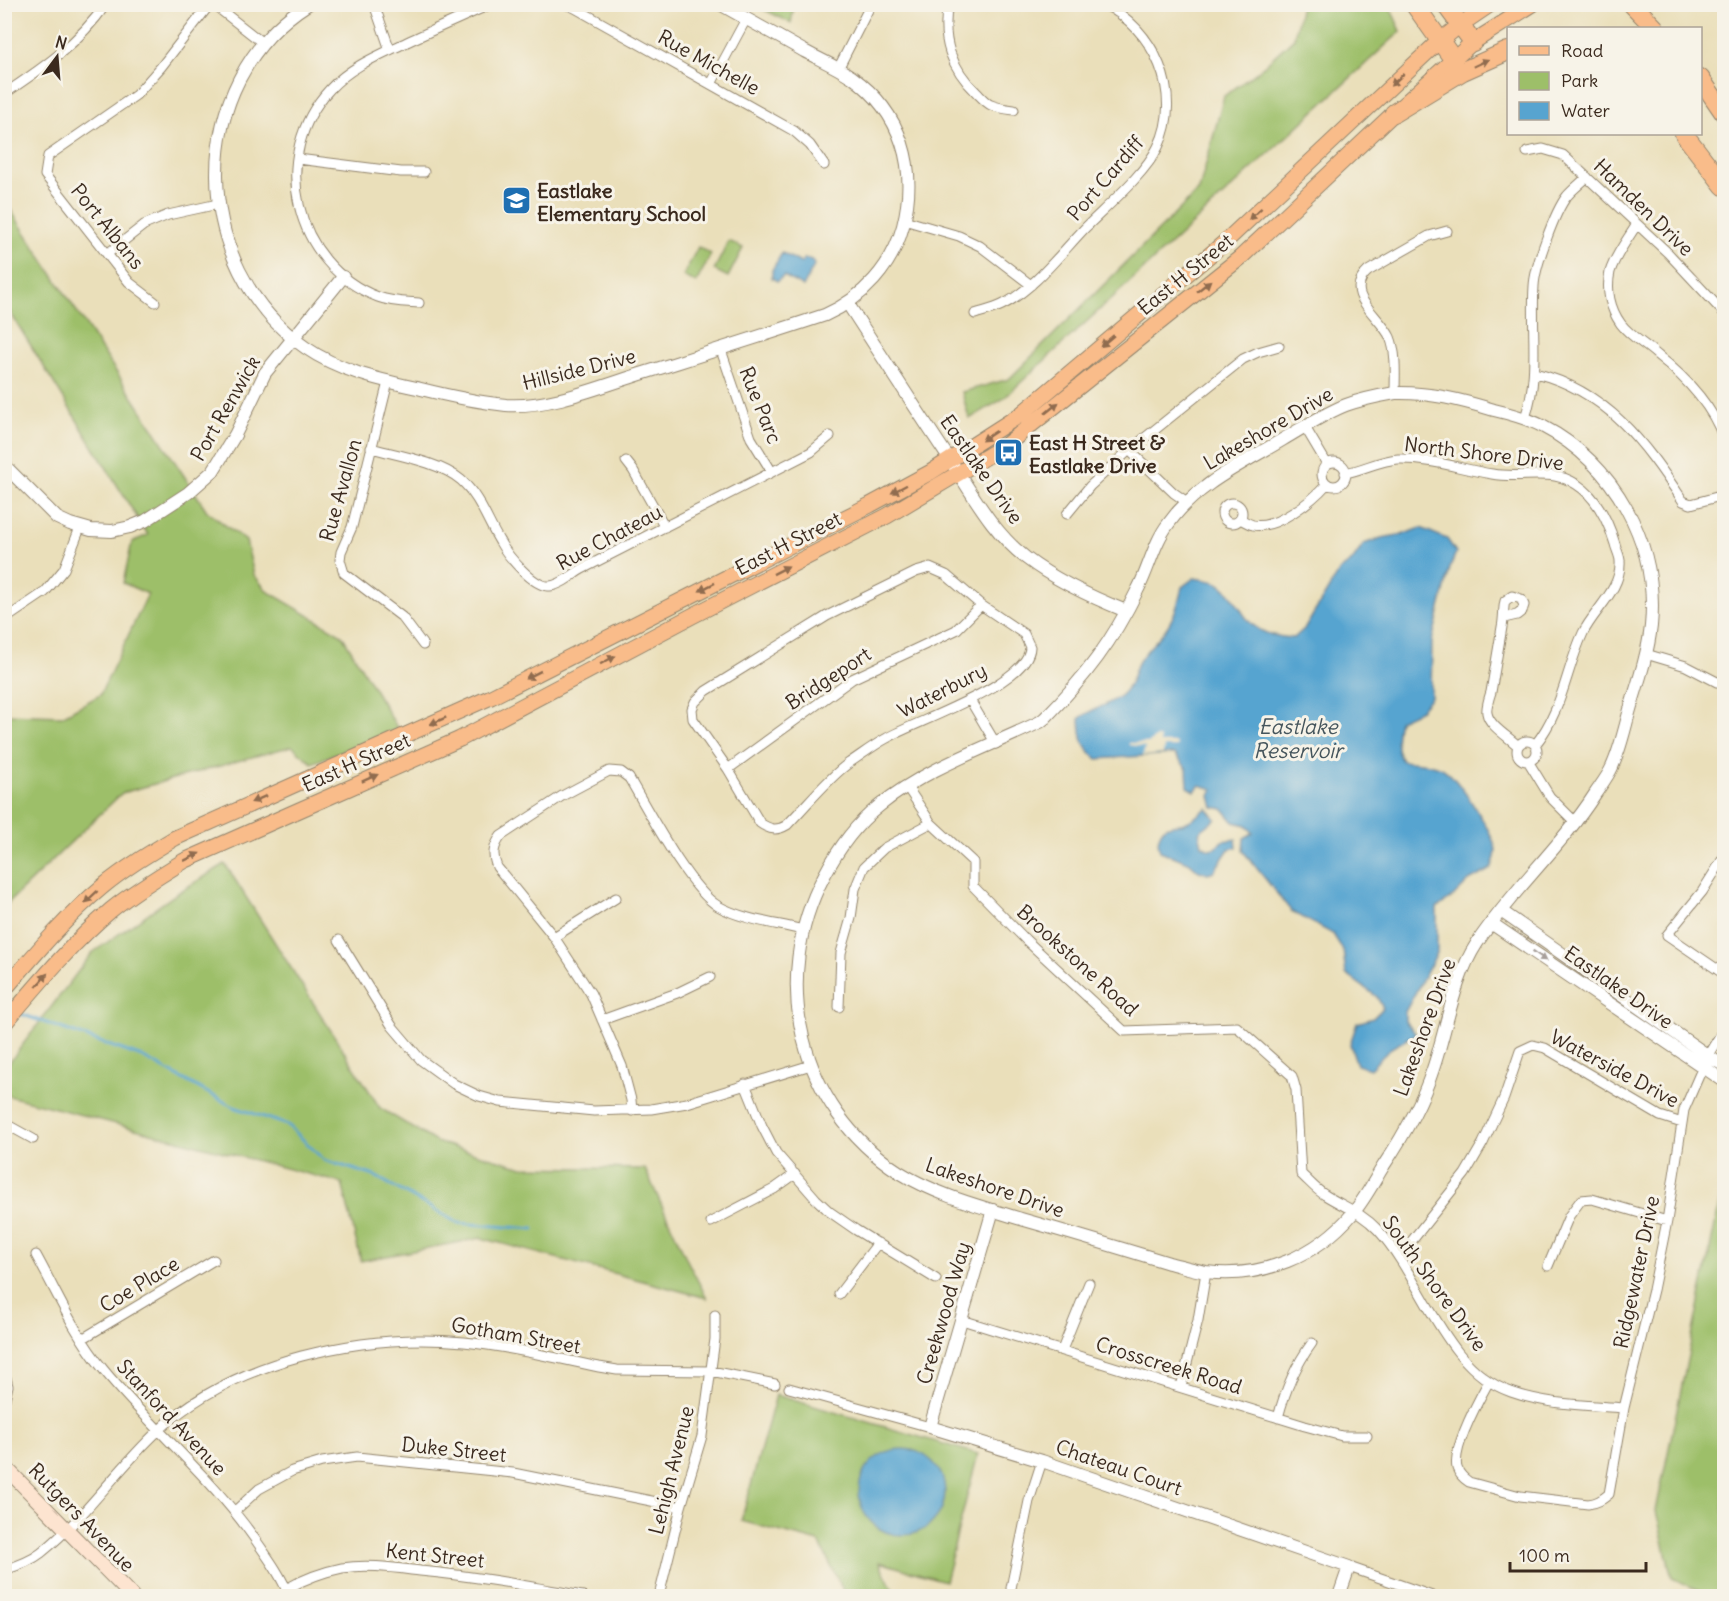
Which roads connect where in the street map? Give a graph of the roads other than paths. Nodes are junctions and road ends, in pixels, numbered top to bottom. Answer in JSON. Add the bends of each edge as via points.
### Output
{"nodes":[{"id":1,"x":106,"y":4,"type":"edge"},
{"id":2,"x":212,"y":4,"type":"edge"},
{"id":3,"x":308,"y":4,"type":"edge"},
{"id":4,"x":374,"y":4,"type":"edge"},
{"id":5,"x":491,"y":4,"type":"edge"},
{"id":6,"x":565,"y":4,"type":"edge"},
{"id":7,"x":720,"y":4,"type":"edge"},
{"id":8,"x":871,"y":4,"type":"edge"},
{"id":9,"x":948,"y":4,"type":"edge"},
{"id":10,"x":1103,"y":4,"type":"edge"},
{"id":11,"x":1414,"y":4,"type":"edge"},
{"id":12,"x":1445,"y":4,"type":"edge"},
{"id":13,"x":1491,"y":4,"type":"edge"},
{"id":14,"x":1533,"y":4,"type":"edge"},
{"id":15,"x":1632,"y":4,"type":"edge"},
{"id":16,"x":1646,"y":4,"type":"edge"},
{"id":17,"x":746,"y":19,"type":"junction"},
{"id":18,"x":1460,"y":25,"type":"junction"},
{"id":19,"x":1654,"y":27,"type":"edge"},
{"id":20,"x":1663,"y":27,"type":"edge"},
{"id":21,"x":1440,"y":41,"type":"junction"},
{"id":22,"x":1473,"y":42,"type":"junction"},
{"id":23,"x":264,"y":44,"type":"junction"},
{"id":24,"x":390,"y":50,"type":"junction"},
{"id":25,"x":1507,"y":52,"type":"edge"},
{"id":26,"x":1453,"y":59,"type":"junction"},
{"id":27,"x":838,"y":69,"type":"junction"},
{"id":28,"x":1702,"y":79,"type":"edge"},
{"id":29,"x":711,"y":84,"type":"junction"},
{"id":30,"x":4,"y":94,"type":"edge"},
{"id":31,"x":1014,"y":111,"type":"dead end"},
{"id":32,"x":1394,"y":112,"type":"junction"},
{"id":33,"x":1725,"y":113,"type":"edge"},
{"id":34,"x":1685,"y":135,"type":"edge"},
{"id":35,"x":1527,"y":152,"type":"dead end"},
{"id":36,"x":298,"y":159,"type":"junction"},
{"id":37,"x":824,"y":165,"type":"dead end"},
{"id":38,"x":424,"y":172,"type":"dead end"},
{"id":39,"x":1587,"y":177,"type":"junction"},
{"id":40,"x":1725,"y":186,"type":"edge"},
{"id":41,"x":218,"y":204,"type":"junction"},
{"id":42,"x":904,"y":220,"type":"junction"},
{"id":43,"x":1637,"y":224,"type":"junction"},
{"id":44,"x":1447,"y":231,"type":"dead end"},
{"id":45,"x":107,"y":254,"type":"junction"},
{"id":46,"x":343,"y":277,"type":"junction"},
{"id":47,"x":1031,"y":285,"type":"junction"},
{"id":48,"x":155,"y":302,"type":"dead end"},
{"id":49,"x":419,"y":303,"type":"dead end"},
{"id":50,"x":848,"y":304,"type":"junction"},
{"id":51,"x":1725,"y":313,"type":"edge"},
{"id":52,"x":975,"y":314,"type":"dead end"},
{"id":53,"x":294,"y":339,"type":"junction"},
{"id":54,"x":1280,"y":346,"type":"dead end"},
{"id":55,"x":721,"y":350,"type":"junction"},
{"id":56,"x":1535,"y":373,"type":"junction"},
{"id":57,"x":388,"y":382,"type":"junction"},
{"id":58,"x":1395,"y":393,"type":"junction"},
{"id":59,"x":1525,"y":418,"type":"junction"},
{"id":60,"x":1305,"y":427,"type":"junction"},
{"id":61,"x":830,"y":436,"type":"dead end"},
{"id":62,"x":1725,"y":439,"type":"edge"},
{"id":63,"x":371,"y":448,"type":"junction"},
{"id":64,"x":1129,"y":450,"type":"junction"},
{"id":65,"x":950,"y":460,"type":"junction"},
{"id":66,"x":626,"y":462,"type":"dead end"},
{"id":67,"x":1327,"y":464,"type":"junction"},
{"id":68,"x":4,"y":465,"type":"edge"},
{"id":69,"x":771,"y":472,"type":"junction"},
{"id":70,"x":1345,"y":473,"type":"junction"},
{"id":71,"x":959,"y":474,"type":"junction"},
{"id":72,"x":1327,"y":484,"type":"junction"},
{"id":73,"x":1725,"y":495,"type":"edge"},
{"id":74,"x":1188,"y":502,"type":"junction"},
{"id":75,"x":1067,"y":514,"type":"dead end"},
{"id":76,"x":1240,"y":519,"type":"dead end"},
{"id":77,"x":665,"y":527,"type":"junction"},
{"id":78,"x":80,"y":528,"type":"junction"},
{"id":79,"x":981,"y":605,"type":"junction"},
{"id":80,"x":1126,"y":611,"type":"junction"},
{"id":81,"x":10,"y":615,"type":"dead end"},
{"id":82,"x":1504,"y":618,"type":"dead end"},
{"id":83,"x":423,"y":645,"type":"dead end"},
{"id":84,"x":1646,"y":654,"type":"junction"},
{"id":85,"x":1725,"y":682,"type":"edge"},
{"id":86,"x":970,"y":700,"type":"junction"},
{"id":87,"x":996,"y":744,"type":"junction"},
{"id":88,"x":1535,"y":745,"type":"junction"},
{"id":89,"x":1518,"y":746,"type":"junction"},
{"id":90,"x":1528,"y":760,"type":"junction"},
{"id":91,"x":728,"y":770,"type":"junction"},
{"id":92,"x":907,"y":787,"type":"junction"},
{"id":93,"x":931,"y":823,"type":"junction"},
{"id":94,"x":1576,"y":823,"type":"junction"},
{"id":95,"x":1725,"y":856,"type":"edge"},
{"id":96,"x":616,"y":898,"type":"dead end"},
{"id":97,"x":1501,"y":911,"type":"junction"},
{"id":98,"x":1491,"y":923,"type":"junction"},
{"id":99,"x":802,"y":930,"type":"junction"},
{"id":100,"x":554,"y":937,"type":"junction"},
{"id":101,"x":339,"y":940,"type":"dead end"},
{"id":102,"x":1725,"y":974,"type":"edge"},
{"id":103,"x":710,"y":977,"type":"dead end"},
{"id":104,"x":4,"y":990,"type":"edge"},
{"id":105,"x":838,"y":1008,"type":"dead end"},
{"id":106,"x":602,"y":1020,"type":"junction"},
{"id":107,"x":4,"y":1024,"type":"edge"},
{"id":108,"x":1725,"y":1029,"type":"edge"},
{"id":109,"x":1708,"y":1055,"type":"junction"},
{"id":110,"x":811,"y":1065,"type":"junction"},
{"id":111,"x":1725,"y":1065,"type":"edge"},
{"id":112,"x":1702,"y":1068,"type":"junction"},
{"id":113,"x":1725,"y":1082,"type":"edge"},
{"id":114,"x":745,"y":1084,"type":"junction"},
{"id":115,"x":632,"y":1111,"type":"junction"},
{"id":116,"x":1682,"y":1123,"type":"junction"},
{"id":117,"x":6,"y":1128,"type":"edge"},
{"id":118,"x":33,"y":1139,"type":"dead end"},
{"id":119,"x":795,"y":1174,"type":"junction"},
{"id":120,"x":993,"y":1210,"type":"junction"},
{"id":121,"x":1356,"y":1210,"type":"junction"},
{"id":122,"x":1667,"y":1221,"type":"junction"},
{"id":123,"x":711,"y":1222,"type":"dead end"},
{"id":124,"x":878,"y":1243,"type":"junction"},
{"id":125,"x":36,"y":1255,"type":"dead end"},
{"id":126,"x":1399,"y":1257,"type":"junction"},
{"id":127,"x":214,"y":1260,"type":"dead end"},
{"id":128,"x":1548,"y":1266,"type":"dead end"},
{"id":129,"x":1206,"y":1272,"type":"junction"},
{"id":130,"x":936,"y":1279,"type":"dead end"},
{"id":131,"x":1089,"y":1283,"type":"dead end"},
{"id":132,"x":839,"y":1294,"type":"dead end"},
{"id":133,"x":715,"y":1315,"type":"dead end"},
{"id":134,"x":962,"y":1320,"type":"junction"},
{"id":135,"x":82,"y":1339,"type":"junction"},
{"id":136,"x":1312,"y":1343,"type":"dead end"},
{"id":137,"x":1062,"y":1350,"type":"junction"},
{"id":138,"x":4,"y":1370,"type":"edge"},
{"id":139,"x":711,"y":1371,"type":"junction"},
{"id":140,"x":1489,"y":1381,"type":"junction"},
{"id":141,"x":775,"y":1384,"type":"dead end"},
{"id":142,"x":1180,"y":1387,"type":"junction"},
{"id":143,"x":789,"y":1388,"type":"dead end"},
{"id":144,"x":4,"y":1403,"type":"edge"},
{"id":145,"x":1624,"y":1408,"type":"junction"},
{"id":146,"x":1278,"y":1418,"type":"junction"},
{"id":147,"x":930,"y":1427,"type":"junction"},
{"id":148,"x":158,"y":1431,"type":"junction"},
{"id":149,"x":1367,"y":1436,"type":"dead end"},
{"id":150,"x":1042,"y":1461,"type":"junction"},
{"id":151,"x":4,"y":1466,"type":"edge"},
{"id":152,"x":681,"y":1507,"type":"junction"},
{"id":153,"x":235,"y":1511,"type":"junction"},
{"id":154,"x":66,"y":1529,"type":"junction"},
{"id":155,"x":1349,"y":1567,"type":"junction"},
{"id":156,"x":4,"y":1570,"type":"edge"},
{"id":157,"x":288,"y":1593,"type":"edge"},
{"id":158,"x":132,"y":1596,"type":"edge"},
{"id":159,"x":583,"y":1596,"type":"edge"},
{"id":160,"x":659,"y":1596,"type":"edge"},
{"id":161,"x":1012,"y":1596,"type":"edge"},
{"id":162,"x":1340,"y":1596,"type":"edge"},
{"id":163,"x":1432,"y":1596,"type":"edge"}],
"edges":[{"from":1,"to":30,"type":"street","via":[[76,41]]},
{"from":2,"to":23,"type":"street"},
{"from":2,"to":45,"type":"street","name":"Port Albans","via":[[136,95],[48,156],[45,175]]},
{"from":3,"to":23,"type":"street","name":"Hillside Drive"},
{"from":4,"to":24,"type":"street"},
{"from":5,"to":24,"type":"street"},
{"from":6,"to":29,"type":"street","name":"Rue Michelle"},
{"from":7,"to":17,"type":"street","name":"Hillside Drive"},
{"from":8,"to":27,"type":"street"},
{"from":9,"to":31,"type":"street","via":[[944,23],[952,60],[969,86],[989,104]]},
{"from":10,"to":47,"type":"street","name":"Port Cardiff","via":[[1136,27],[1156,55],[1166,89],[1165,125],[1158,148],[1141,170]]},
{"from":11,"to":21,"type":"highway"},
{"from":12,"to":18,"type":"highway"},
{"from":13,"to":18,"type":"main road","name":"East H Street"},
{"from":14,"to":22,"type":"main road","name":"East H Street"},
{"from":15,"to":19,"type":"highway"},
{"from":16,"to":20,"type":"highway"},
{"from":17,"to":27,"type":"street","name":"Hillside Drive"},
{"from":17,"to":29,"type":"street"},
{"from":18,"to":21,"type":"main road","name":"East H Street"},
{"from":18,"to":22,"type":"highway"},
{"from":21,"to":26,"type":"highway"},
{"from":21,"to":65,"type":"main road","name":"East H Street","one_way":true,"via":[[1225,242],[1020,415]]},
{"from":22,"to":26,"type":"main road","name":"East H Street"},
{"from":23,"to":41,"type":"street","name":"Hillside Drive","via":[[244,72],[224,119],[217,161]]},
{"from":24,"to":36,"type":"street","via":[[367,60],[329,90],[308,123]]},
{"from":32,"to":25,"type":"highway","one_way":true,"via":[[1463,71]]},
{"from":26,"to":32,"type":"main road","name":"East H Street"},
{"from":27,"to":42,"type":"street","name":"Hillside Drive","via":[[875,98],[897,131],[909,176]]},
{"from":28,"to":33,"type":"highway"},
{"from":29,"to":37,"type":"street","name":"Rue Michelle","via":[[794,131]]},
{"from":71,"to":32,"type":"main road","name":"East H Street","one_way":true,"via":[[1006,445],[1240,258]]},
{"from":34,"to":40,"type":"highway"},
{"from":35,"to":39,"type":"street","name":"Hamden Drive","via":[[1543,149],[1563,155]]},
{"from":36,"to":38,"type":"street"},
{"from":36,"to":46,"type":"street","via":[[295,188],[304,226],[323,257]]},
{"from":39,"to":43,"type":"street","name":"Hamden Drive"},
{"from":39,"to":56,"type":"street","via":[[1559,208],[1536,270]]},
{"from":41,"to":45,"type":"street","via":[[168,215],[144,225]]},
{"from":41,"to":53,"type":"street","name":"Hillside Drive","via":[[227,242],[243,278],[266,311]]},
{"from":42,"to":47,"type":"street","via":[[980,246]]},
{"from":42,"to":50,"type":"street","name":"Hillside Drive","via":[[899,243],[884,269]]},
{"from":43,"to":51,"type":"street","name":"Hamden Drive"},
{"from":43,"to":62,"type":"street","via":[[1610,274],[1609,296],[1615,313],[1622,325],[1697,394]]},
{"from":44,"to":58,"type":"street","via":[[1429,236],[1368,271],[1358,284],[1359,294],[1390,338]]},
{"from":45,"to":48,"type":"street","name":"Port Albans","via":[[129,282]]},
{"from":46,"to":49,"type":"street","via":[[378,297]]},
{"from":46,"to":53,"type":"street","name":"Port Renwick"},
{"from":47,"to":52,"type":"street","name":"Port Cardiff","via":[[1002,305]]},
{"from":50,"to":55,"type":"street","name":"Hillside Drive"},
{"from":50,"to":65,"type":"street","name":"Eastlake Drive"},
{"from":53,"to":57,"type":"street","name":"Hillside Drive","via":[[344,369]]},
{"from":53,"to":78,"type":"street","name":"Port Renwick","via":[[265,373],[222,458],[195,488],[130,527],[101,531]]},
{"from":54,"to":64,"type":"street","via":[[1243,360]]},
{"from":55,"to":57,"type":"street","name":"Hillside Drive","via":[[536,404],[469,400]]},
{"from":55,"to":69,"type":"street","name":"Rue Parc","via":[[751,438]]},
{"from":56,"to":59,"type":"street"},
{"from":56,"to":73,"type":"street","via":[[1565,382],[1604,405],[1650,452],[1683,501],[1691,504]]},
{"from":57,"to":63,"type":"street","name":"Rue Avallon"},
{"from":58,"to":59,"type":"street","name":"Lakeshore Drive","via":[[1446,396]]},
{"from":58,"to":60,"type":"street","name":"Lakeshore Drive","via":[[1348,404]]},
{"from":59,"to":84,"type":"street","name":"Lakeshore Drive","via":[[1555,433],[1588,459],[1616,490],[1633,520],[1651,582]]},
{"from":60,"to":67,"type":"street"},
{"from":60,"to":74,"type":"street","name":"Lakeshore Drive","via":[[1210,482]]},
{"from":61,"to":69,"type":"street","name":"Rue Chateau","via":[[811,452]]},
{"from":63,"to":77,"type":"street","name":"Rue Chateau","via":[[459,478],[484,510],[500,544],[522,570],[548,587]]},
{"from":63,"to":83,"type":"street","name":"Rue Avallon","via":[[340,560],[345,573],[402,616]]},
{"from":64,"to":74,"type":"street","via":[[1174,494]]},
{"from":64,"to":75,"type":"street"},
{"from":65,"to":71,"type":"street","name":"Eastlake Drive"},
{"from":65,"to":104,"type":"main road","name":"East H Street","one_way":true,"via":[[870,505],[491,697],[175,838],[103,886]]},
{"from":66,"to":77,"type":"street"},
{"from":67,"to":70,"type":"street","via":[[1339,464]]},
{"from":67,"to":72,"type":"street","via":[[1322,474]]},
{"from":68,"to":78,"type":"street","name":"Port Renwick","via":[[57,518]]},
{"from":69,"to":77,"type":"street","name":"Rue Chateau"},
{"from":70,"to":72,"type":"street","name":"North Shore Drive","via":[[1341,484]]},
{"from":70,"to":88,"type":"street","name":"North Shore Drive","via":[[1397,459],[1424,460],[1513,477],[1558,477],[1578,485],[1594,501],[1609,525],[1620,562],[1615,586],[1584,632],[1552,722]]},
{"from":71,"to":80,"type":"street","name":"Eastlake Drive","via":[[992,522],[1025,557],[1062,582]]},
{"from":107,"to":71,"type":"main road","name":"East H Street","one_way":true,"via":[[51,968],[112,909],[184,861],[460,739],[887,516]]},
{"from":72,"to":76,"type":"street","name":"North Shore Drive","via":[[1280,520],[1254,525]]},
{"from":74,"to":80,"type":"street","name":"Lakeshore Drive","via":[[1167,525]]},
{"from":78,"to":81,"type":"street","via":[[64,568],[45,592]]},
{"from":79,"to":86,"type":"street","name":"Waterbury","via":[[1024,634],[1030,652],[1026,662]]},
{"from":79,"to":91,"type":"street","name":"Bridgeport","via":[[956,630],[852,679]]},
{"from":79,"to":91,"type":"street","name":"Waterbury","via":[[946,575],[930,568],[916,572],[826,616],[716,685],[695,702],[693,719]]},
{"from":80,"to":87,"type":"street","name":"Lakeshore Drive","via":[[1102,654],[1045,718]]},
{"from":82,"to":89,"type":"street","via":[[1487,713],[1492,723]]},
{"from":84,"to":85,"type":"street"},
{"from":84,"to":94,"type":"street","name":"Lakeshore Drive","via":[[1612,768]]},
{"from":86,"to":87,"type":"street"},
{"from":86,"to":91,"type":"street","name":"Waterbury","via":[[888,737],[846,765],[780,829],[768,829],[760,823]]},
{"from":87,"to":92,"type":"street","name":"Lakeshore Drive"},
{"from":88,"to":89,"type":"street","via":[[1526,741]]},
{"from":88,"to":90,"type":"street","via":[[1536,754]]},
{"from":89,"to":90,"type":"street","via":[[1518,755]]},
{"from":90,"to":94,"type":"street","via":[[1550,797]]},
{"from":92,"to":93,"type":"street","name":"Brookstone Road"},
{"from":92,"to":99,"type":"street","name":"Lakeshore Drive","via":[[849,834],[815,892]]},
{"from":93,"to":105,"type":"street","via":[[884,848],[864,867],[855,889],[842,953]]},
{"from":93,"to":121,"type":"street","name":"Brookstone Road","via":[[973,862],[973,886],[1124,1031],[1237,1027],[1292,1076],[1301,1174],[1323,1194]]},
{"from":94,"to":97,"type":"street","name":"Lakeshore Drive"},
{"from":95,"to":102,"type":"street","via":[[1667,935]]},
{"from":96,"to":100,"type":"street"},
{"from":97,"to":98,"type":"street","name":"Lakeshore Drive"},
{"from":97,"to":109,"type":"street","name":"Eastlake Drive"},
{"from":98,"to":112,"type":"street","name":"Eastlake Drive","one_way":true},
{"from":98,"to":121,"type":"street","name":"Lakeshore Drive","via":[[1464,971],[1423,1096],[1404,1135]]},
{"from":99,"to":100,"type":"street","via":[[735,913],[707,898],[629,778],[621,772],[609,771],[562,796],[495,844],[493,856],[497,867]]},
{"from":99,"to":110,"type":"street","name":"Lakeshore Drive","via":[[796,960],[796,992]]},
{"from":100,"to":106,"type":"street","via":[[585,983]]},
{"from":101,"to":115,"type":"street","via":[[400,1037],[421,1060],[454,1084],[479,1096],[520,1105],[594,1112]]},
{"from":103,"to":106,"type":"street"},
{"from":106,"to":115,"type":"street","via":[[622,1066]]},
{"from":108,"to":109,"type":"street","name":"Ridgewater Drive"},
{"from":109,"to":111,"type":"street","name":"Eastlake Drive"},
{"from":109,"to":112,"type":"street","name":"Ridgewater Drive"},
{"from":110,"to":114,"type":"street"},
{"from":110,"to":120,"type":"street","name":"Lakeshore Drive","via":[[836,1111],[884,1161],[925,1186]]},
{"from":112,"to":113,"type":"street","name":"Eastlake Drive"},
{"from":112,"to":116,"type":"street","name":"Ridgewater Drive"},
{"from":114,"to":115,"type":"street","via":[[687,1103]]},
{"from":114,"to":119,"type":"street","via":[[776,1153]]},
{"from":116,"to":122,"type":"street","name":"Ridgewater Drive"},
{"from":116,"to":126,"type":"street","name":"Waterside Drive","via":[[1660,1116],[1545,1048],[1527,1047],[1520,1051],[1504,1098],[1462,1178]]},
{"from":117,"to":118,"type":"street"},
{"from":119,"to":123,"type":"street"},
{"from":119,"to":124,"type":"street","via":[[830,1212]]},
{"from":120,"to":129,"type":"street","name":"Lakeshore Drive"},
{"from":120,"to":134,"type":"street","name":"Creekwood Way"},
{"from":121,"to":126,"type":"street","name":"South Shore Drive"},
{"from":121,"to":129,"type":"street","name":"Lakeshore Drive","via":[[1333,1235],[1275,1267]]},
{"from":122,"to":128,"type":"street","via":[[1592,1199],[1581,1200],[1569,1216]]},
{"from":122,"to":145,"type":"street","name":"Ridgewater Drive"},
{"from":124,"to":130,"type":"street"},
{"from":124,"to":132,"type":"street"},
{"from":125,"to":135,"type":"street","name":"Stanford Avenue"},
{"from":126,"to":140,"type":"street","name":"South Shore Drive","via":[[1452,1345]]},
{"from":127,"to":135,"type":"street","name":"Coe Place"},
{"from":129,"to":142,"type":"street"},
{"from":131,"to":137,"type":"street"},
{"from":133,"to":139,"type":"street","name":"Lehigh Avenue"},
{"from":134,"to":137,"type":"street","name":"Crosscreek Road"},
{"from":134,"to":147,"type":"street","name":"Creekwood Way"},
{"from":135,"to":148,"type":"street","name":"Stanford Avenue","via":[[102,1368]]},
{"from":136,"to":146,"type":"street","via":[[1300,1358],[1285,1391]]},
{"from":137,"to":142,"type":"street","name":"Crosscreek Road"},
{"from":138,"to":144,"type":"street","via":[[8,1386]]},
{"from":139,"to":141,"type":"street","name":"Gotham Street"},
{"from":139,"to":148,"type":"street","name":"Gotham Street","via":[[617,1370],[486,1344],[389,1341],[321,1352],[258,1369],[188,1406]]},
{"from":139,"to":152,"type":"street","name":"Lehigh Avenue","via":[[702,1436]]},
{"from":140,"to":145,"type":"street","name":"South Shore Drive","via":[[1536,1400]]},
{"from":140,"to":145,"type":"street","name":"Ridgewater Drive","via":[[1472,1410],[1456,1458],[1457,1469],[1469,1482],[1520,1496],[1588,1504],[1609,1494]]},
{"from":142,"to":146,"type":"street","name":"Crosscreek Road"},
{"from":143,"to":147,"type":"street","name":"Chateau Court"},
{"from":146,"to":149,"type":"street","name":"Crosscreek Road","via":[[1342,1436]]},
{"from":147,"to":150,"type":"street","name":"Chateau Court"},
{"from":148,"to":153,"type":"street","name":"Stanford Avenue"},
{"from":148,"to":154,"type":"street","name":"Gotham Street"},
{"from":150,"to":155,"type":"street","name":"Chateau Court"},
{"from":150,"to":161,"type":"street","via":[[1029,1501]]},
{"from":151,"to":154,"type":"main road","name":"Rutgers Avenue"},
{"from":152,"to":153,"type":"street","name":"Duke Street","via":[[513,1473],[357,1457],[286,1474],[259,1489]]},
{"from":152,"to":160,"type":"street","name":"Lehigh Avenue"},
{"from":153,"to":157,"type":"street","name":"Stanford Avenue","via":[[271,1561]]},
{"from":154,"to":156,"type":"street","name":"Gotham Street","via":[[41,1553]]},
{"from":154,"to":158,"type":"main road","name":"Rutgers Avenue"},
{"from":155,"to":162,"type":"street"},
{"from":155,"to":163,"type":"street","name":"Chateau Court"},
{"from":157,"to":159,"type":"street","name":"Kent Street","via":[[307,1578],[329,1571],[376,1566],[481,1577]]}]}
